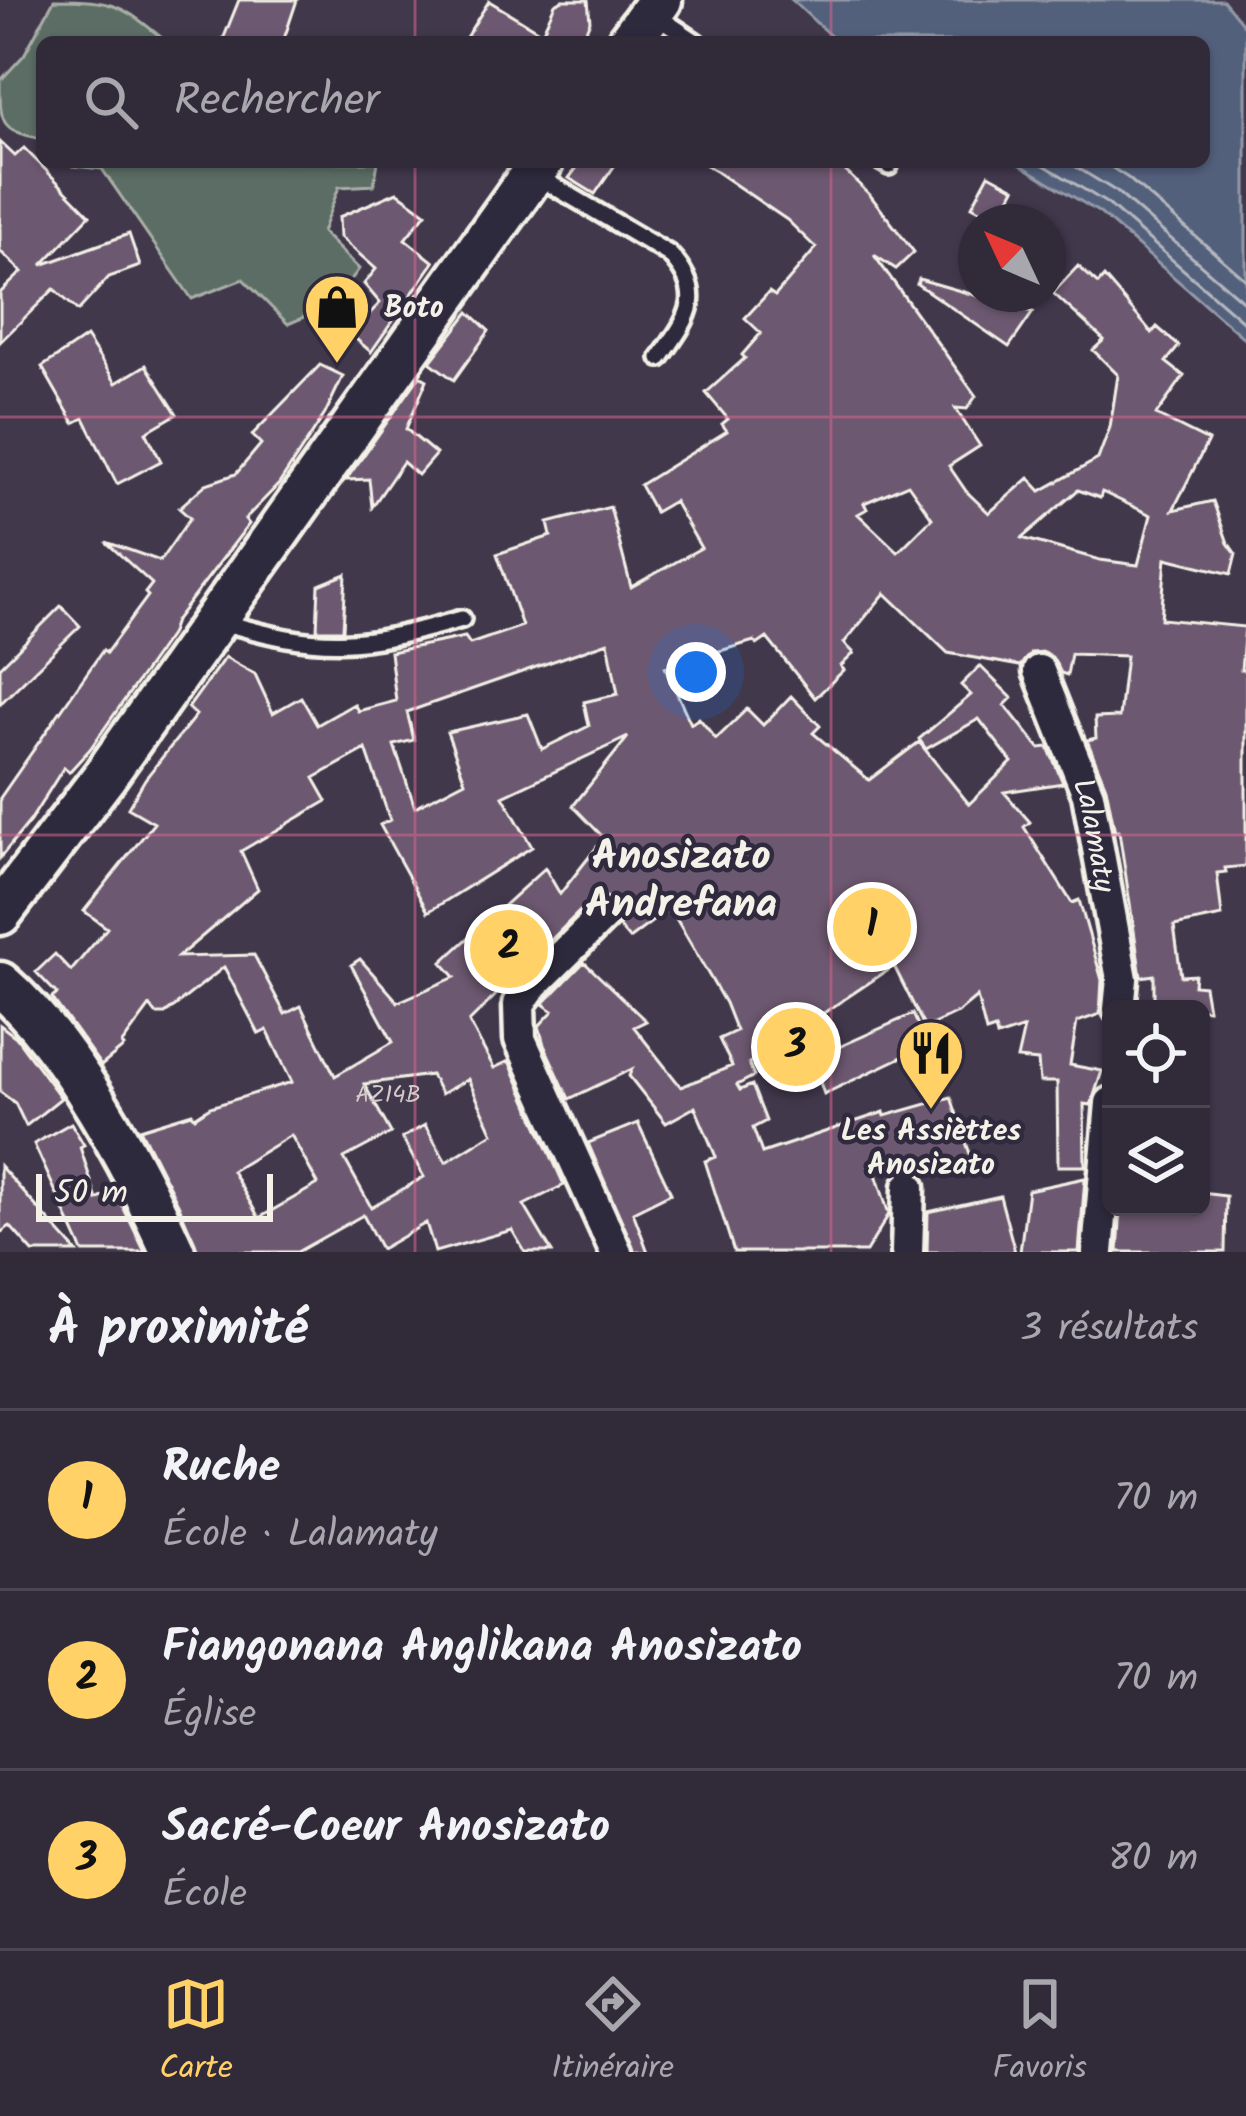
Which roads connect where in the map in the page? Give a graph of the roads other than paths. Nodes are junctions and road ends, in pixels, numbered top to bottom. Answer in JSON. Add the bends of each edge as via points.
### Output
{"nodes":[{"id":1,"x":642,"y":13,"type":"edge"},
{"id":2,"x":685,"y":36,"type":"edge"},
{"id":3,"x":537,"y":168,"type":"edge"},
{"id":4,"x":660,"y":358,"type":"dead end"},
{"id":5,"x":216,"y":620,"type":"junction"},
{"id":6,"x":462,"y":620,"type":"dead end"},
{"id":7,"x":1039,"y":671,"type":"dead end"},
{"id":8,"x":2,"y":904,"type":"edge"},
{"id":9,"x":604,"y":915,"type":"dead end"},
{"id":10,"x":0,"y":984,"type":"edge"},
{"id":11,"x":1120,"y":1000,"type":"edge"},
{"id":12,"x":1111,"y":1108,"type":"edge"},
{"id":13,"x":909,"y":1187,"type":"dead end"},
{"id":14,"x":173,"y":1252,"type":"edge"},
{"id":15,"x":616,"y":1252,"type":"edge"},
{"id":16,"x":907,"y":1252,"type":"edge"},
{"id":17,"x":1098,"y":1252,"type":"edge"}],
"edges":[{"from":1,"to":2,"type":"lane"},
{"from":3,"to":4,"type":"lane","via":[[685,271],[692,291],[687,319]]},
{"from":3,"to":5,"type":"main road"},
{"from":5,"to":6,"type":"lane","via":[[328,645],[383,641]]},
{"from":5,"to":8,"type":"main road"},
{"from":7,"to":11,"type":"street","name":"Lalamaty","via":[[1088,794]]},
{"from":9,"to":15,"type":"street","via":[[532,986],[519,1004],[519,1022]]},
{"from":10,"to":14,"type":"main road","via":[[86,1089]]},
{"from":12,"to":17,"type":"street"},
{"from":13,"to":16,"type":"street"}]}
